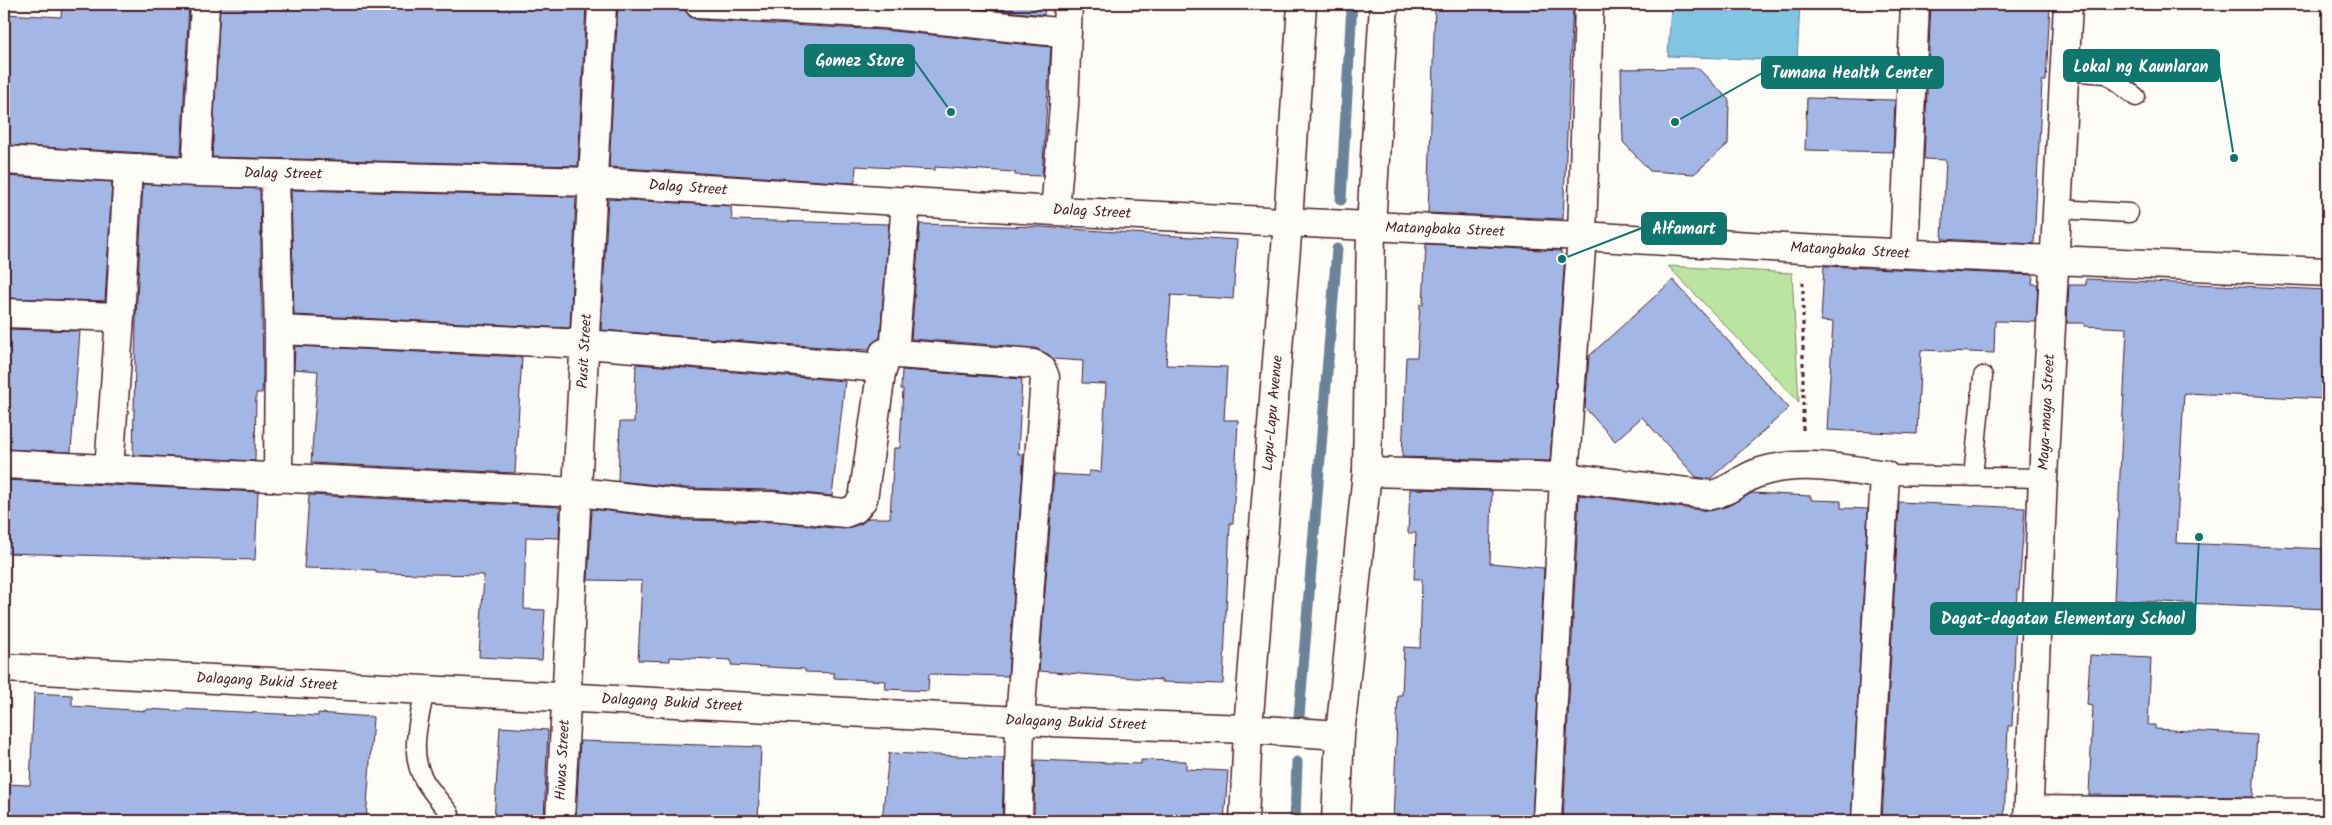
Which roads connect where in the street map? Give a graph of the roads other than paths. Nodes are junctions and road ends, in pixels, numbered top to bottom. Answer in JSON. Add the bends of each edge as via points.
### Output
{"nodes":[{"id":1,"x":205,"y":4,"type":"edge"},
{"id":2,"x":602,"y":4,"type":"edge"},
{"id":3,"x":699,"y":4,"type":"edge"},
{"id":4,"x":1068,"y":4,"type":"edge"},
{"id":5,"x":1302,"y":4,"type":"edge"},
{"id":6,"x":1384,"y":4,"type":"edge"},
{"id":7,"x":1589,"y":4,"type":"edge"},
{"id":8,"x":1915,"y":4,"type":"edge"},
{"id":9,"x":2068,"y":4,"type":"edge"},
{"id":10,"x":883,"y":9,"type":"edge"},
{"id":11,"x":1067,"y":32,"type":"junction"},
{"id":12,"x":2065,"y":71,"type":"junction"},
{"id":13,"x":2136,"y":98,"type":"dead end"},
{"id":14,"x":4,"y":160,"type":"edge"},
{"id":15,"x":128,"y":168,"type":"junction"},
{"id":16,"x":196,"y":172,"type":"junction"},
{"id":17,"x":275,"y":174,"type":"junction"},
{"id":18,"x":593,"y":182,"type":"junction"},
{"id":19,"x":906,"y":201,"type":"junction"},
{"id":20,"x":2058,"y":209,"type":"junction"},
{"id":21,"x":1055,"y":211,"type":"junction"},
{"id":22,"x":2128,"y":213,"type":"dead end"},
{"id":23,"x":1288,"y":222,"type":"junction"},
{"id":24,"x":1371,"y":227,"type":"junction"},
{"id":25,"x":1582,"y":236,"type":"junction"},
{"id":26,"x":1904,"y":253,"type":"junction"},
{"id":27,"x":2056,"y":260,"type":"junction"},
{"id":28,"x":2328,"y":272,"type":"edge"},
{"id":29,"x":4,"y":313,"type":"edge"},
{"id":30,"x":120,"y":316,"type":"junction"},
{"id":31,"x":279,"y":330,"type":"junction"},
{"id":32,"x":585,"y":344,"type":"junction"},
{"id":33,"x":889,"y":361,"type":"junction"},
{"id":34,"x":1983,"y":376,"type":"dead end"},
{"id":35,"x":4,"y":464,"type":"edge"},
{"id":36,"x":109,"y":469,"type":"junction"},
{"id":37,"x":1367,"y":472,"type":"junction"},
{"id":38,"x":1885,"y":475,"type":"junction"},
{"id":39,"x":1564,"y":477,"type":"junction"},
{"id":40,"x":1973,"y":477,"type":"junction"},
{"id":41,"x":278,"y":478,"type":"junction"},
{"id":42,"x":2043,"y":478,"type":"junction"},
{"id":43,"x":578,"y":492,"type":"junction"},
{"id":44,"x":4,"y":668,"type":"edge"},
{"id":45,"x":426,"y":690,"type":"junction"},
{"id":46,"x":567,"y":698,"type":"junction"},
{"id":47,"x":1020,"y":722,"type":"junction"},
{"id":48,"x":1248,"y":729,"type":"junction"},
{"id":49,"x":1340,"y":735,"type":"junction"},
{"id":50,"x":2328,"y":813,"type":"edge"},
{"id":51,"x":450,"y":814,"type":"dead end"},
{"id":52,"x":2029,"y":816,"type":"edge"},
{"id":53,"x":560,"y":821,"type":"edge"},
{"id":54,"x":1018,"y":821,"type":"edge"},
{"id":55,"x":1244,"y":821,"type":"edge"},
{"id":56,"x":1336,"y":821,"type":"edge"},
{"id":57,"x":1548,"y":821,"type":"edge"},
{"id":58,"x":1866,"y":821,"type":"edge"}],
"edges":[{"from":1,"to":16,"type":"street"},
{"from":2,"to":18,"type":"street","name":"Pusit Street"},
{"from":3,"to":10,"type":"street"},
{"from":4,"to":11,"type":"street"},
{"from":5,"to":23,"type":"street","name":"Lapu-Lapu Avenue"},
{"from":6,"to":24,"type":"street"},
{"from":7,"to":25,"type":"street"},
{"from":8,"to":26,"type":"street"},
{"from":9,"to":12,"type":"street","name":"Maya-maya Street"},
{"from":10,"to":11,"type":"street"},
{"from":11,"to":21,"type":"street"},
{"from":12,"to":13,"type":"lane","via":[[2107,74]]},
{"from":12,"to":20,"type":"street","name":"Maya-maya Street"},
{"from":14,"to":15,"type":"street","name":"Dalag Street"},
{"from":15,"to":16,"type":"street","name":"Dalag Street"},
{"from":15,"to":30,"type":"street"},
{"from":16,"to":17,"type":"street","name":"Dalag Street"},
{"from":17,"to":18,"type":"street","name":"Dalag Street"},
{"from":17,"to":31,"type":"street"},
{"from":18,"to":19,"type":"street","name":"Dalag Street"},
{"from":18,"to":32,"type":"street","name":"Pusit Street"},
{"from":19,"to":21,"type":"street","name":"Dalag Street"},
{"from":19,"to":33,"type":"street"},
{"from":20,"to":22,"type":"lane"},
{"from":20,"to":27,"type":"street","name":"Maya-maya Street"},
{"from":21,"to":23,"type":"street","name":"Dalag Street"},
{"from":23,"to":24,"type":"street","name":"Dalag Street"},
{"from":23,"to":48,"type":"street","name":"Lapu-Lapu Avenue"},
{"from":24,"to":25,"type":"street","name":"Matangbaka Street"},
{"from":24,"to":37,"type":"street"},
{"from":25,"to":26,"type":"street","name":"Matangbaka Street"},
{"from":25,"to":39,"type":"street"},
{"from":26,"to":27,"type":"street","name":"Matangbaka Street"},
{"from":27,"to":28,"type":"street","name":"Matangbaka Street"},
{"from":27,"to":42,"type":"street","name":"Maya-maya Street"},
{"from":29,"to":30,"type":"street"},
{"from":30,"to":36,"type":"street"},
{"from":31,"to":32,"type":"street"},
{"from":31,"to":41,"type":"street"},
{"from":32,"to":33,"type":"street"},
{"from":32,"to":43,"type":"street","name":"Pusit Street"},
{"from":33,"to":43,"type":"street","via":[[863,499],[855,509],[846,512],[685,504]]},
{"from":33,"to":47,"type":"street","via":[[1033,364],[1041,368],[1045,377]]},
{"from":34,"to":40,"type":"lane"},
{"from":35,"to":36,"type":"street"},
{"from":36,"to":41,"type":"street"},
{"from":37,"to":39,"type":"street"},
{"from":37,"to":49,"type":"street"},
{"from":38,"to":39,"type":"street","via":[[1785,466],[1755,474],[1711,495]]},
{"from":38,"to":40,"type":"lane"},
{"from":38,"to":58,"type":"street"},
{"from":39,"to":57,"type":"street"},
{"from":40,"to":42,"type":"lane"},
{"from":41,"to":43,"type":"street"},
{"from":42,"to":52,"type":"street","name":"Maya-maya Street"},
{"from":43,"to":46,"type":"street","name":"Pusit Street"},
{"from":44,"to":45,"type":"street","name":"Dalagang Bukid Street"},
{"from":45,"to":46,"type":"street","name":"Dalagang Bukid Street"},
{"from":45,"to":51,"type":"lane","via":[[417,730],[416,754],[421,775]]},
{"from":46,"to":47,"type":"street","name":"Dalagang Bukid Street"},
{"from":46,"to":53,"type":"street","name":"Hiwas Street"},
{"from":47,"to":48,"type":"street","name":"Dalagang Bukid Street"},
{"from":47,"to":54,"type":"street"},
{"from":48,"to":49,"type":"street","name":"Dalagang Bukid Street"},
{"from":48,"to":55,"type":"street","name":"Lapu-Lapu Avenue"},
{"from":49,"to":56,"type":"street"},
{"from":50,"to":52,"type":"street"}]}
